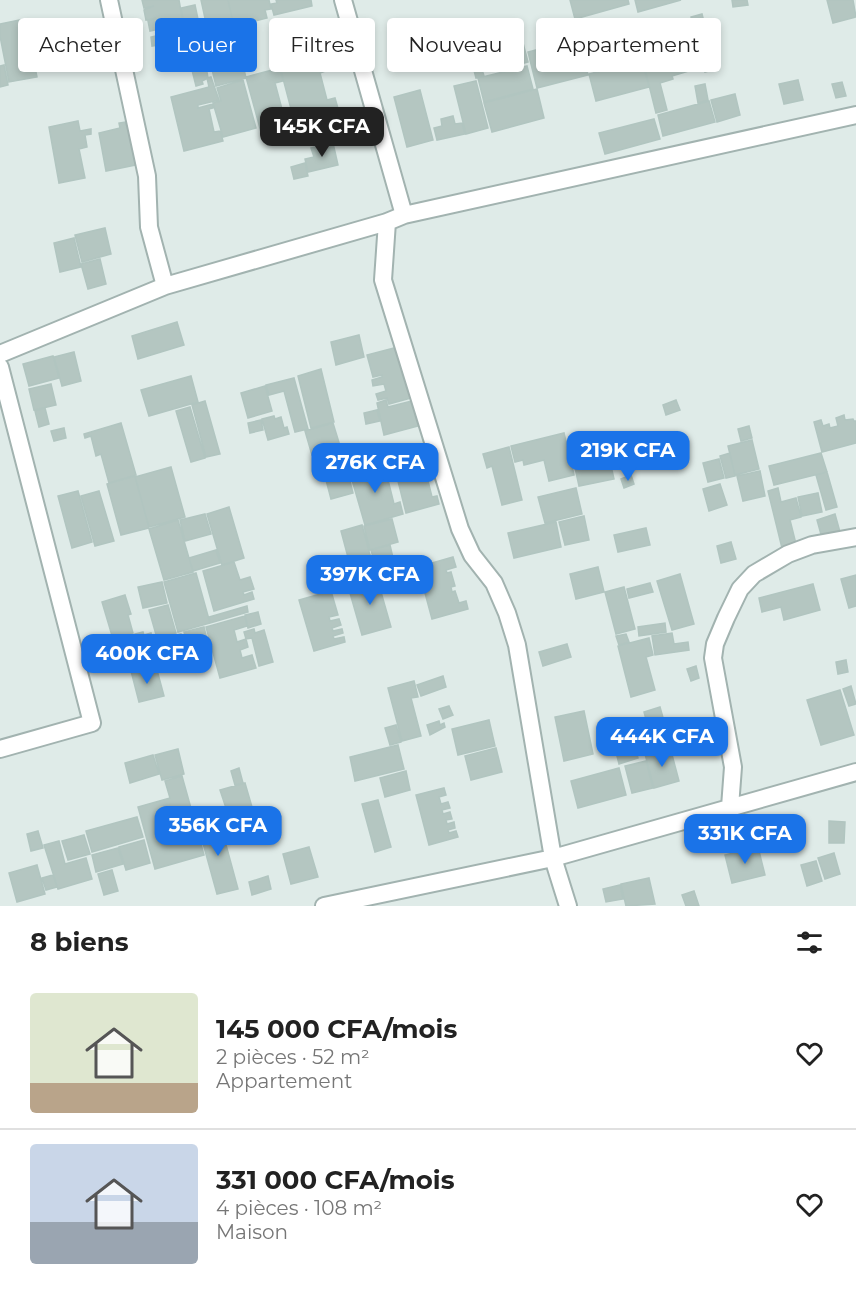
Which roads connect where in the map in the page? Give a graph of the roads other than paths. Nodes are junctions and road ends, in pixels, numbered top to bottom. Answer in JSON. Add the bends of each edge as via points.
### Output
{"nodes":[{"id":1,"x":109,"y":0,"type":"edge"},
{"id":2,"x":343,"y":0,"type":"edge"},
{"id":3,"x":856,"y":115,"type":"edge"},
{"id":4,"x":404,"y":215,"type":"junction"},
{"id":5,"x":387,"y":222,"type":"junction"},
{"id":6,"x":165,"y":286,"type":"junction"},
{"id":7,"x":0,"y":354,"type":"edge"},
{"id":8,"x":0,"y":367,"type":"edge"},
{"id":9,"x":856,"y":537,"type":"edge"},
{"id":10,"x":0,"y":749,"type":"edge"},
{"id":11,"x":856,"y":772,"type":"edge"},
{"id":12,"x":730,"y":807,"type":"junction"},
{"id":13,"x":553,"y":858,"type":"junction"},
{"id":14,"x":324,"y":906,"type":"edge"},
{"id":15,"x":568,"y":906,"type":"edge"}],
"edges":[{"from":1,"to":6,"type":"street","via":[[147,176],[149,227]]},
{"from":2,"to":4,"type":"street"},
{"from":3,"to":4,"type":"street"},
{"from":4,"to":5,"type":"street"},
{"from":5,"to":6,"type":"street"},
{"from":5,"to":13,"type":"street","via":[[383,280],[460,529],[472,555],[494,583],[517,645]]},
{"from":6,"to":7,"type":"street"},
{"from":8,"to":10,"type":"street","via":[[92,723]]},
{"from":9,"to":12,"type":"street","via":[[812,545],[753,574],[740,589],[726,618],[715,644],[714,658],[734,767]]},
{"from":11,"to":12,"type":"street"},
{"from":12,"to":13,"type":"street"},
{"from":13,"to":14,"type":"street"},
{"from":13,"to":15,"type":"street"}]}
